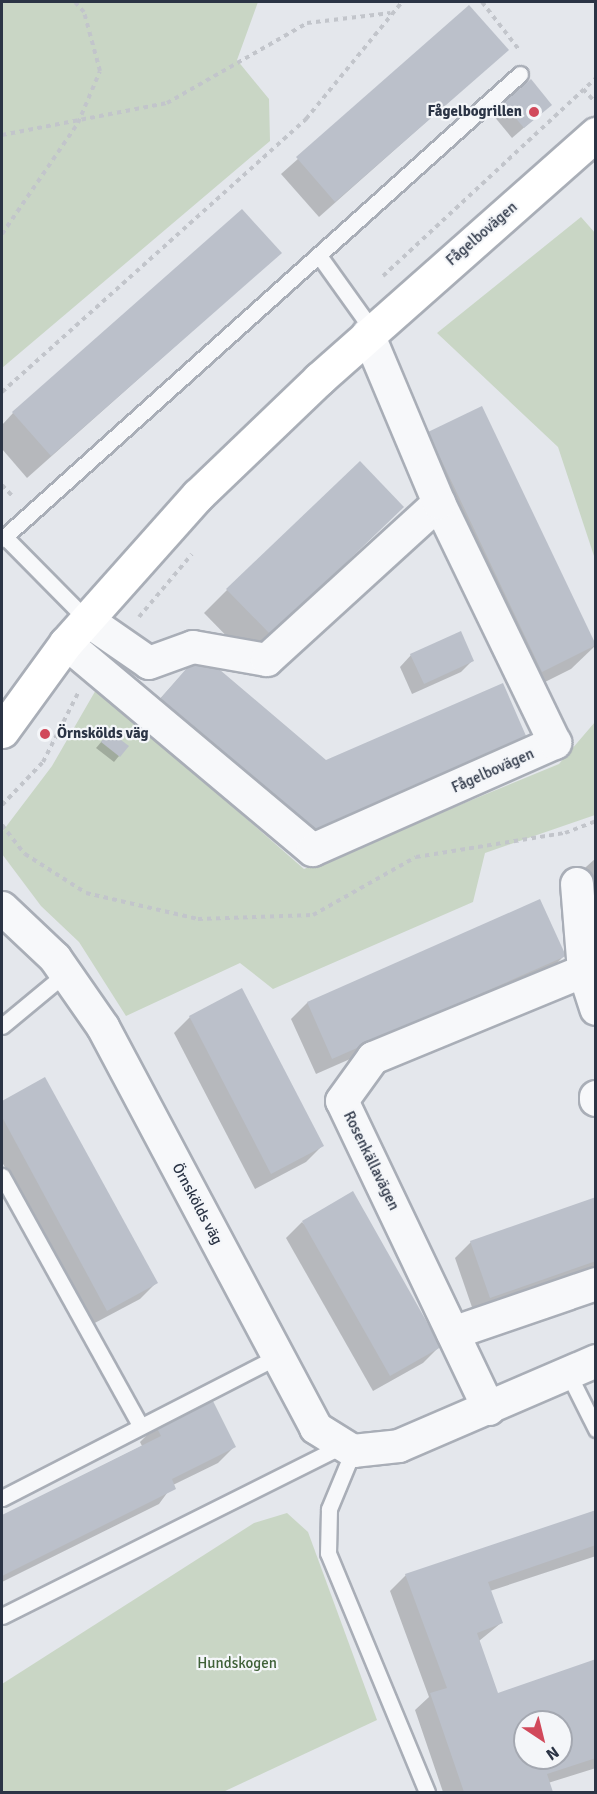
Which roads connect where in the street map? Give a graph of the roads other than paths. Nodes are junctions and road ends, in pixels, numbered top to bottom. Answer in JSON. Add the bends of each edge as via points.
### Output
{"nodes":[{"id":1,"x":520,"y":74,"type":"road end"},
{"id":2,"x":596,"y":134,"type":"edge"},
{"id":3,"x":320,"y":257,"type":"junction"},
{"id":4,"x":370,"y":332,"type":"junction"},
{"id":5,"x":439,"y":503,"type":"junction"},
{"id":6,"x":3,"y":538,"type":"edge"},
{"id":7,"x":77,"y":631,"type":"junction"},
{"id":8,"x":2,"y":731,"type":"edge"},
{"id":9,"x":577,"y":884,"type":"dead end"},
{"id":10,"x":2,"y":908,"type":"edge"},
{"id":11,"x":584,"y":971,"type":"junction"},
{"id":12,"x":66,"y":973,"type":"junction"},
{"id":13,"x":596,"y":1009,"type":"edge"},
{"id":14,"x":2,"y":1026,"type":"edge"},
{"id":15,"x":2,"y":1176,"type":"edge"},
{"id":16,"x":596,"y":1284,"type":"edge"},
{"id":17,"x":453,"y":1333,"type":"junction"},
{"id":18,"x":278,"y":1356,"type":"junction"},
{"id":19,"x":582,"y":1367,"type":"edge"},
{"id":20,"x":489,"y":1408,"type":"junction"},
{"id":21,"x":140,"y":1425,"type":"junction"},
{"id":22,"x":596,"y":1429,"type":"edge"},
{"id":23,"x":348,"y":1448,"type":"junction"},
{"id":24,"x":2,"y":1498,"type":"edge"},
{"id":25,"x":2,"y":1616,"type":"edge"},
{"id":26,"x":427,"y":1792,"type":"edge"}],
"edges":[{"from":1,"to":3,"type":"lane"},
{"from":2,"to":4,"type":"street","name":"Fågelbovägen"},
{"from":3,"to":4,"type":"lane"},
{"from":3,"to":6,"type":"lane"},
{"from":4,"to":5,"type":"street","name":"Fågelbovägen"},
{"from":4,"to":7,"type":"street","name":"Fågelbovägen","via":[[198,495]]},
{"from":5,"to":7,"type":"street","via":[[267,660],[193,647],[148,663],[118,641]]},
{"from":5,"to":7,"type":"street","name":"Fågelbovägen","via":[[555,743],[313,850],[96,668]]},
{"from":6,"to":7,"type":"lane"},
{"from":7,"to":8,"type":"street","name":"Fågelbovägen"},
{"from":9,"to":11,"type":"street"},
{"from":10,"to":12,"type":"street","name":"Örnskölds väg"},
{"from":11,"to":13,"type":"street"},
{"from":11,"to":17,"type":"street","name":"Rosenkällavägen","via":[[373,1059],[342,1101]]},
{"from":12,"to":14,"type":"lane"},
{"from":12,"to":18,"type":"street","name":"Örnskölds väg","via":[[102,1027]]},
{"from":15,"to":21,"type":"lane"},
{"from":16,"to":17,"type":"street"},
{"from":17,"to":20,"type":"street","name":"Rosenkällavägen"},
{"from":18,"to":21,"type":"lane"},
{"from":18,"to":23,"type":"street","name":"Örnskölds väg","via":[[316,1428]]},
{"from":19,"to":20,"type":"street"},
{"from":19,"to":22,"type":"lane"},
{"from":20,"to":23,"type":"street","via":[[399,1446]]},
{"from":21,"to":24,"type":"lane"},
{"from":23,"to":25,"type":"lane"},
{"from":23,"to":26,"type":"lane","via":[[329,1509],[328,1553]]}]}
